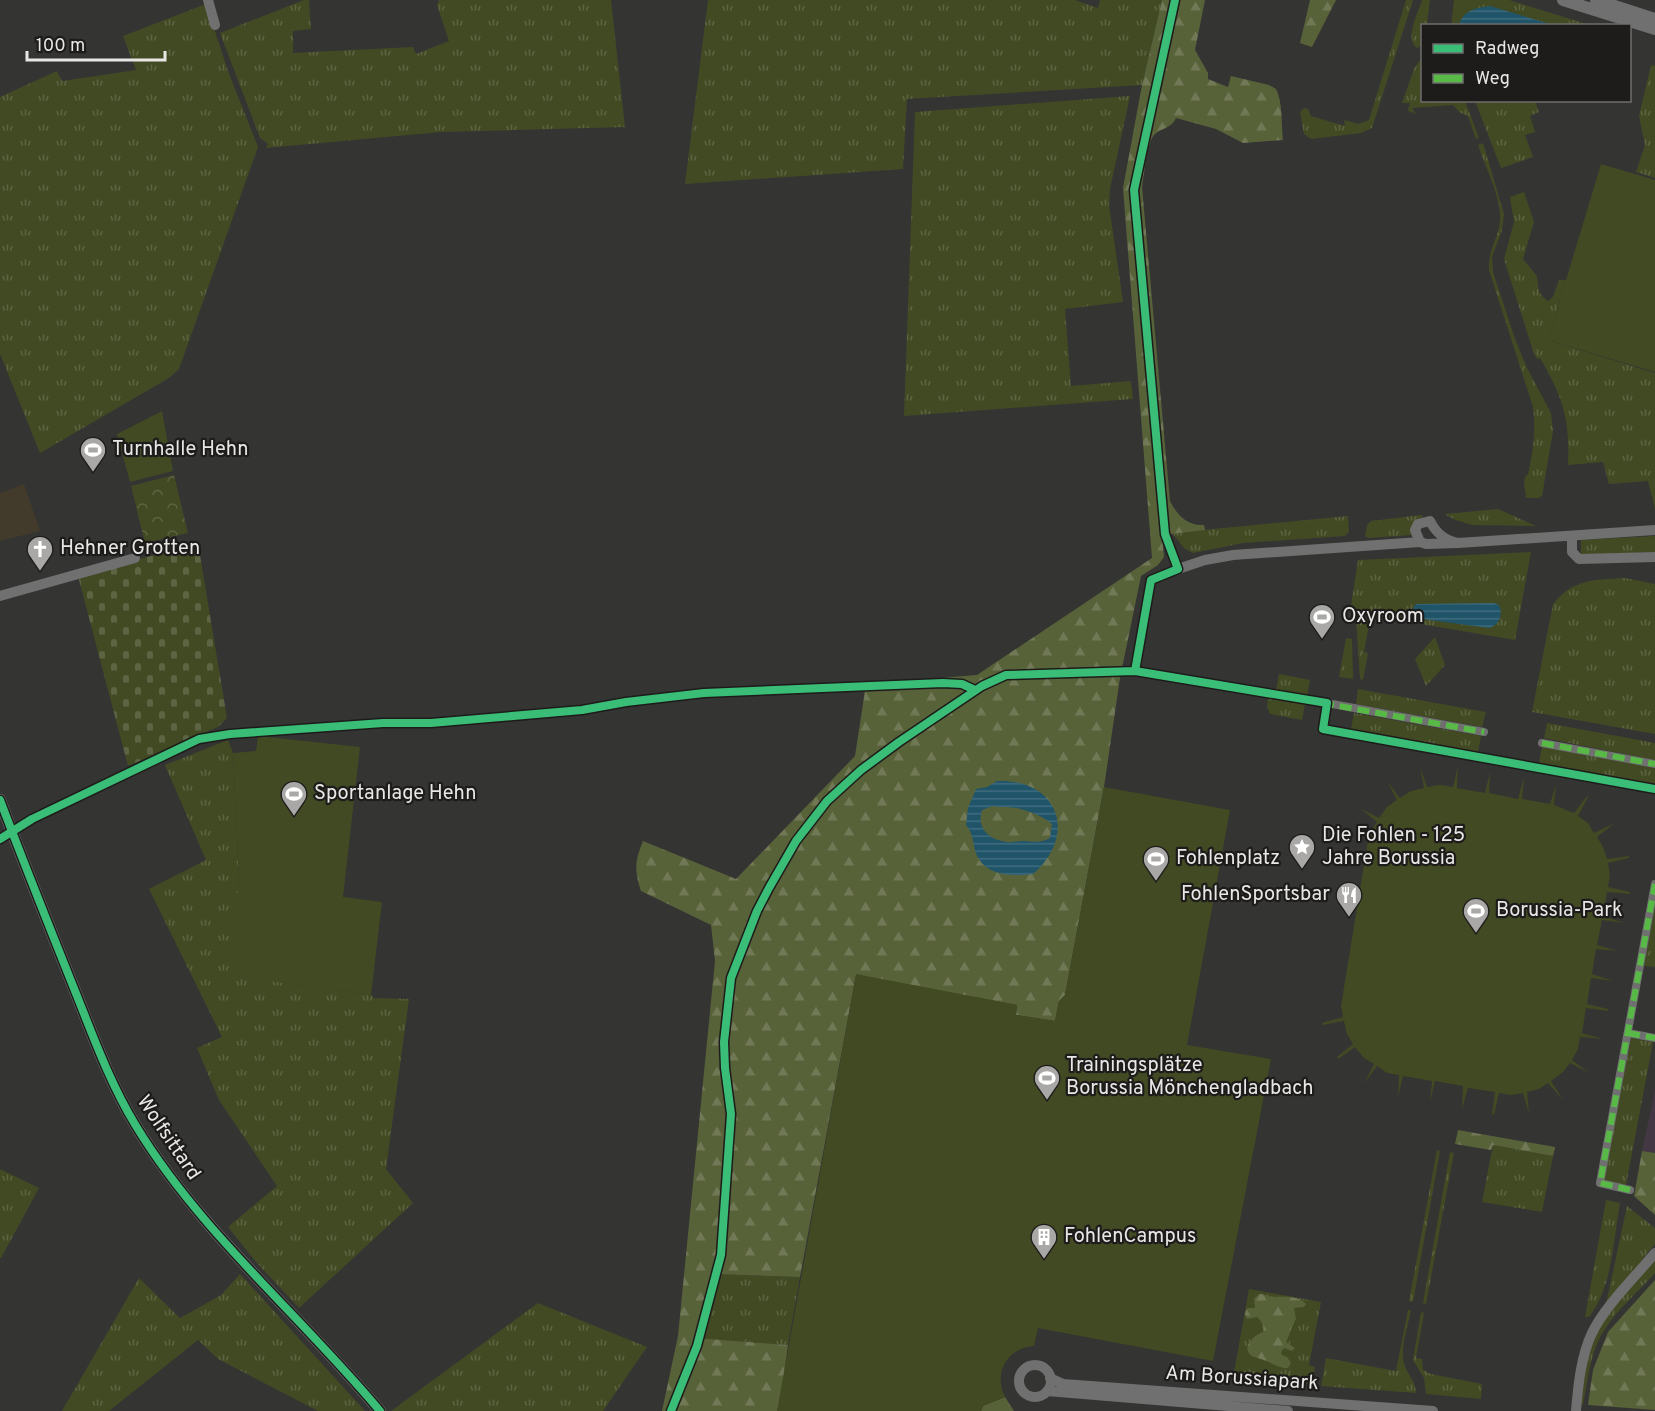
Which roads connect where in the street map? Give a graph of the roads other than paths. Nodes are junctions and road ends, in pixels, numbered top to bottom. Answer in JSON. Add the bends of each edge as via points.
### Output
{"nodes":[{"id":1,"x":208,"y":0,"type":"edge"},
{"id":2,"x":1563,"y":0,"type":"edge"},
{"id":3,"x":1596,"y":0,"type":"edge"},
{"id":4,"x":1655,"y":19,"type":"edge"},
{"id":5,"x":215,"y":25,"type":"dead end"},
{"id":6,"x":1655,"y":29,"type":"edge"},
{"id":7,"x":1655,"y":530,"type":"edge"},
{"id":8,"x":1572,"y":536,"type":"junction"},
{"id":9,"x":1420,"y":542,"type":"junction"},
{"id":10,"x":1458,"y":543,"type":"junction"},
{"id":11,"x":1655,"y":557,"type":"edge"},
{"id":12,"x":135,"y":558,"type":"dead end"},
{"id":13,"x":1178,"y":568,"type":"dead end"},
{"id":14,"x":0,"y":596,"type":"edge"},
{"id":15,"x":1328,"y":703,"type":"dead end"},
{"id":16,"x":1484,"y":732,"type":"dead end"},
{"id":17,"x":1542,"y":743,"type":"dead end"},
{"id":18,"x":160,"y":758,"type":"dead end"},
{"id":19,"x":1655,"y":764,"type":"edge"},
{"id":20,"x":0,"y":800,"type":"edge"},
{"id":21,"x":11,"y":831,"type":"junction"},
{"id":22,"x":0,"y":839,"type":"edge"},
{"id":23,"x":1655,"y":884,"type":"edge"},
{"id":24,"x":1628,"y":1033,"type":"junction"},
{"id":25,"x":1655,"y":1038,"type":"edge"},
{"id":26,"x":1630,"y":1190,"type":"dead end"},
{"id":27,"x":1655,"y":1253,"type":"edge"},
{"id":28,"x":1050,"y":1378,"type":"junction"},
{"id":29,"x":1047,"y":1391,"type":"junction"},
{"id":30,"x":380,"y":1411,"type":"edge"},
{"id":31,"x":1288,"y":1411,"type":"edge"},
{"id":32,"x":1432,"y":1411,"type":"edge"},
{"id":33,"x":1576,"y":1411,"type":"edge"}],
"edges":[{"from":1,"to":5,"type":"street"},
{"from":2,"to":6,"type":"street"},
{"from":3,"to":4,"type":"street"},
{"from":7,"to":8,"type":"street"},
{"from":8,"to":10,"type":"street"},
{"from":8,"to":11,"type":"street","via":[[1572,552],[1579,559]]},
{"from":9,"to":10,"type":"street"},
{"from":9,"to":10,"type":"street","via":[[1415,530],[1418,524],[1430,521],[1442,537]]},
{"from":9,"to":13,"type":"street","via":[[1242,554]]},
{"from":12,"to":14,"type":"street"},
{"from":15,"to":16,"type":"street"},
{"from":17,"to":19,"type":"street"},
{"from":18,"to":21,"type":"street"},
{"from":20,"to":21,"type":"street","name":"Wolfsittard"},
{"from":21,"to":22,"type":"street"},
{"from":21,"to":30,"type":"street","name":"Wolfsittard","via":[[107,1072],[136,1126],[231,1250]]},
{"from":23,"to":24,"type":"street"},
{"from":24,"to":25,"type":"street"},
{"from":24,"to":26,"type":"street","via":[[1600,1183]]},
{"from":27,"to":33,"type":"street","via":[[1593,1331],[1586,1348]]},
{"from":28,"to":29,"type":"street"},
{"from":28,"to":29,"type":"street","name":"Am Borussiapark","via":[[1045,1369],[1035,1365],[1024,1370],[1020,1378],[1021,1387],[1029,1395]]},
{"from":28,"to":32,"type":"street","name":"Am Borussiapark","via":[[1063,1384]]},
{"from":29,"to":31,"type":"street","name":"Am Borussiapark"}]}
